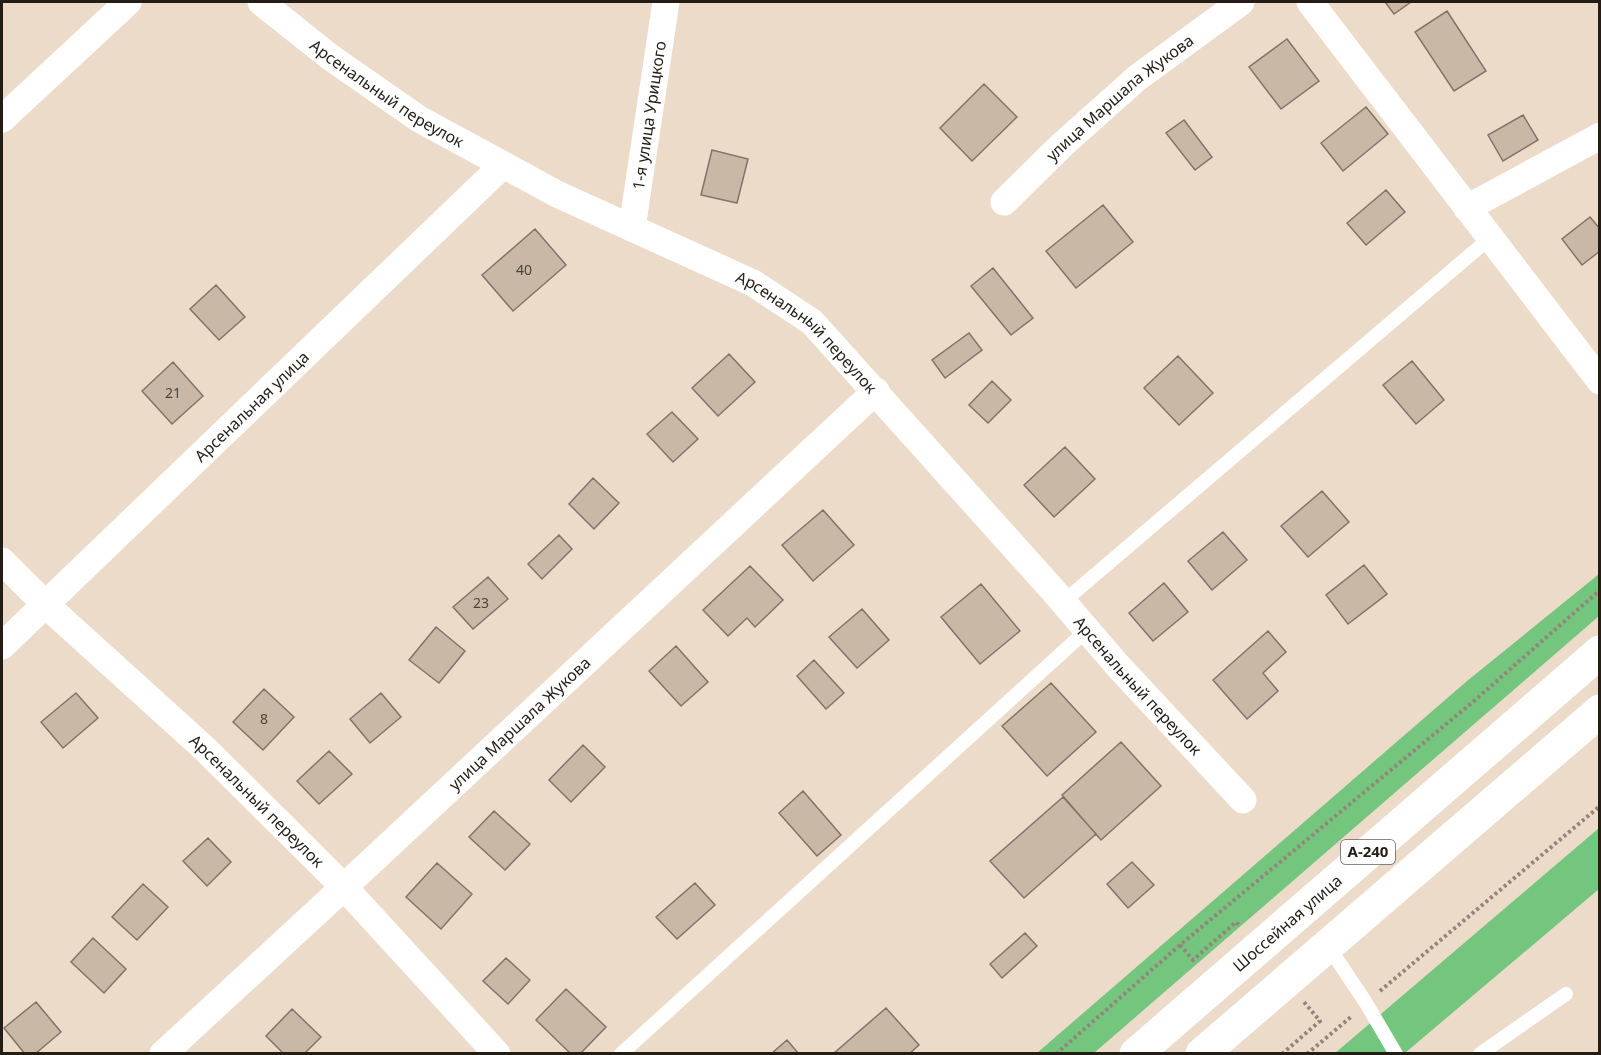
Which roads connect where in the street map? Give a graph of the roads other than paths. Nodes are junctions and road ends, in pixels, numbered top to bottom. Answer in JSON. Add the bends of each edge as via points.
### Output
{"nodes":[{"id":1,"x":128,"y":2,"type":"edge"},
{"id":2,"x":261,"y":2,"type":"edge"},
{"id":3,"x":666,"y":2,"type":"edge"},
{"id":4,"x":1241,"y":2,"type":"edge"},
{"id":5,"x":1310,"y":2,"type":"edge"},
{"id":6,"x":2,"y":119,"type":"edge"},
{"id":7,"x":1599,"y":136,"type":"edge"},
{"id":8,"x":503,"y":165,"type":"junction"},
{"id":9,"x":1005,"y":202,"type":"dead end"},
{"id":10,"x":1467,"y":208,"type":"junction"},
{"id":11,"x":632,"y":228,"type":"junction"},
{"id":12,"x":1490,"y":238,"type":"junction"},
{"id":13,"x":1599,"y":381,"type":"edge"},
{"id":14,"x":876,"y":392,"type":"junction"},
{"id":15,"x":2,"y":561,"type":"edge"},
{"id":16,"x":1063,"y":602,"type":"junction"},
{"id":17,"x":46,"y":605,"type":"junction"},
{"id":18,"x":1086,"y":630,"type":"junction"},
{"id":19,"x":2,"y":646,"type":"edge"},
{"id":20,"x":1599,"y":652,"type":"edge"},
{"id":21,"x":1599,"y":711,"type":"edge"},
{"id":22,"x":1243,"y":800,"type":"dead end"},
{"id":23,"x":344,"y":887,"type":"junction"},
{"id":24,"x":1328,"y":945,"type":"junction"},
{"id":25,"x":1566,"y":994,"type":"dead end"},
{"id":26,"x":163,"y":1053,"type":"edge"},
{"id":27,"x":497,"y":1053,"type":"edge"},
{"id":28,"x":621,"y":1053,"type":"edge"},
{"id":29,"x":1136,"y":1053,"type":"edge"},
{"id":30,"x":1202,"y":1053,"type":"edge"},
{"id":31,"x":1396,"y":1053,"type":"edge"},
{"id":32,"x":1480,"y":1053,"type":"edge"}],
"edges":[{"from":1,"to":6,"type":"street"},
{"from":2,"to":8,"type":"street","name":"Арсенальный переулок","via":[[330,57],[419,119]]},
{"from":3,"to":11,"type":"street","name":"1-я улица Урицкого"},
{"from":4,"to":9,"type":"street","name":"улица Маршала Жукова","via":[[1137,78]]},
{"from":5,"to":10,"type":"street"},
{"from":7,"to":10,"type":"street"},
{"from":8,"to":11,"type":"street","name":"Арсенальный переулок"},
{"from":8,"to":17,"type":"street","name":"Арсенальная улица"},
{"from":10,"to":12,"type":"street"},
{"from":11,"to":14,"type":"street","name":"Арсенальный переулок","via":[[753,283],[812,322]]},
{"from":12,"to":13,"type":"street"},
{"from":12,"to":16,"type":"lane"},
{"from":14,"to":16,"type":"street","name":"Арсенальный переулок"},
{"from":14,"to":23,"type":"street","name":"улица Маршала Жукова"},
{"from":15,"to":17,"type":"street","name":"Арсенальный переулок"},
{"from":16,"to":18,"type":"street","name":"Арсенальный переулок"},
{"from":17,"to":19,"type":"street","name":"Арсенальная улица"},
{"from":17,"to":23,"type":"street","name":"Арсенальный переулок","via":[[206,749]]},
{"from":18,"to":22,"type":"street","name":"Арсенальный переулок"},
{"from":18,"to":28,"type":"lane"},
{"from":20,"to":29,"type":"main road","name":"Шоссейная улица","number":"А-240"},
{"from":21,"to":24,"type":"main road","number":"А-240"},
{"from":23,"to":26,"type":"street","name":"улица Маршала Жукова"},
{"from":23,"to":27,"type":"street","name":"Арсенальный переулок"},
{"from":24,"to":30,"type":"main road","number":"А-240"},
{"from":24,"to":31,"type":"lane"},
{"from":25,"to":32,"type":"lane"}]}
